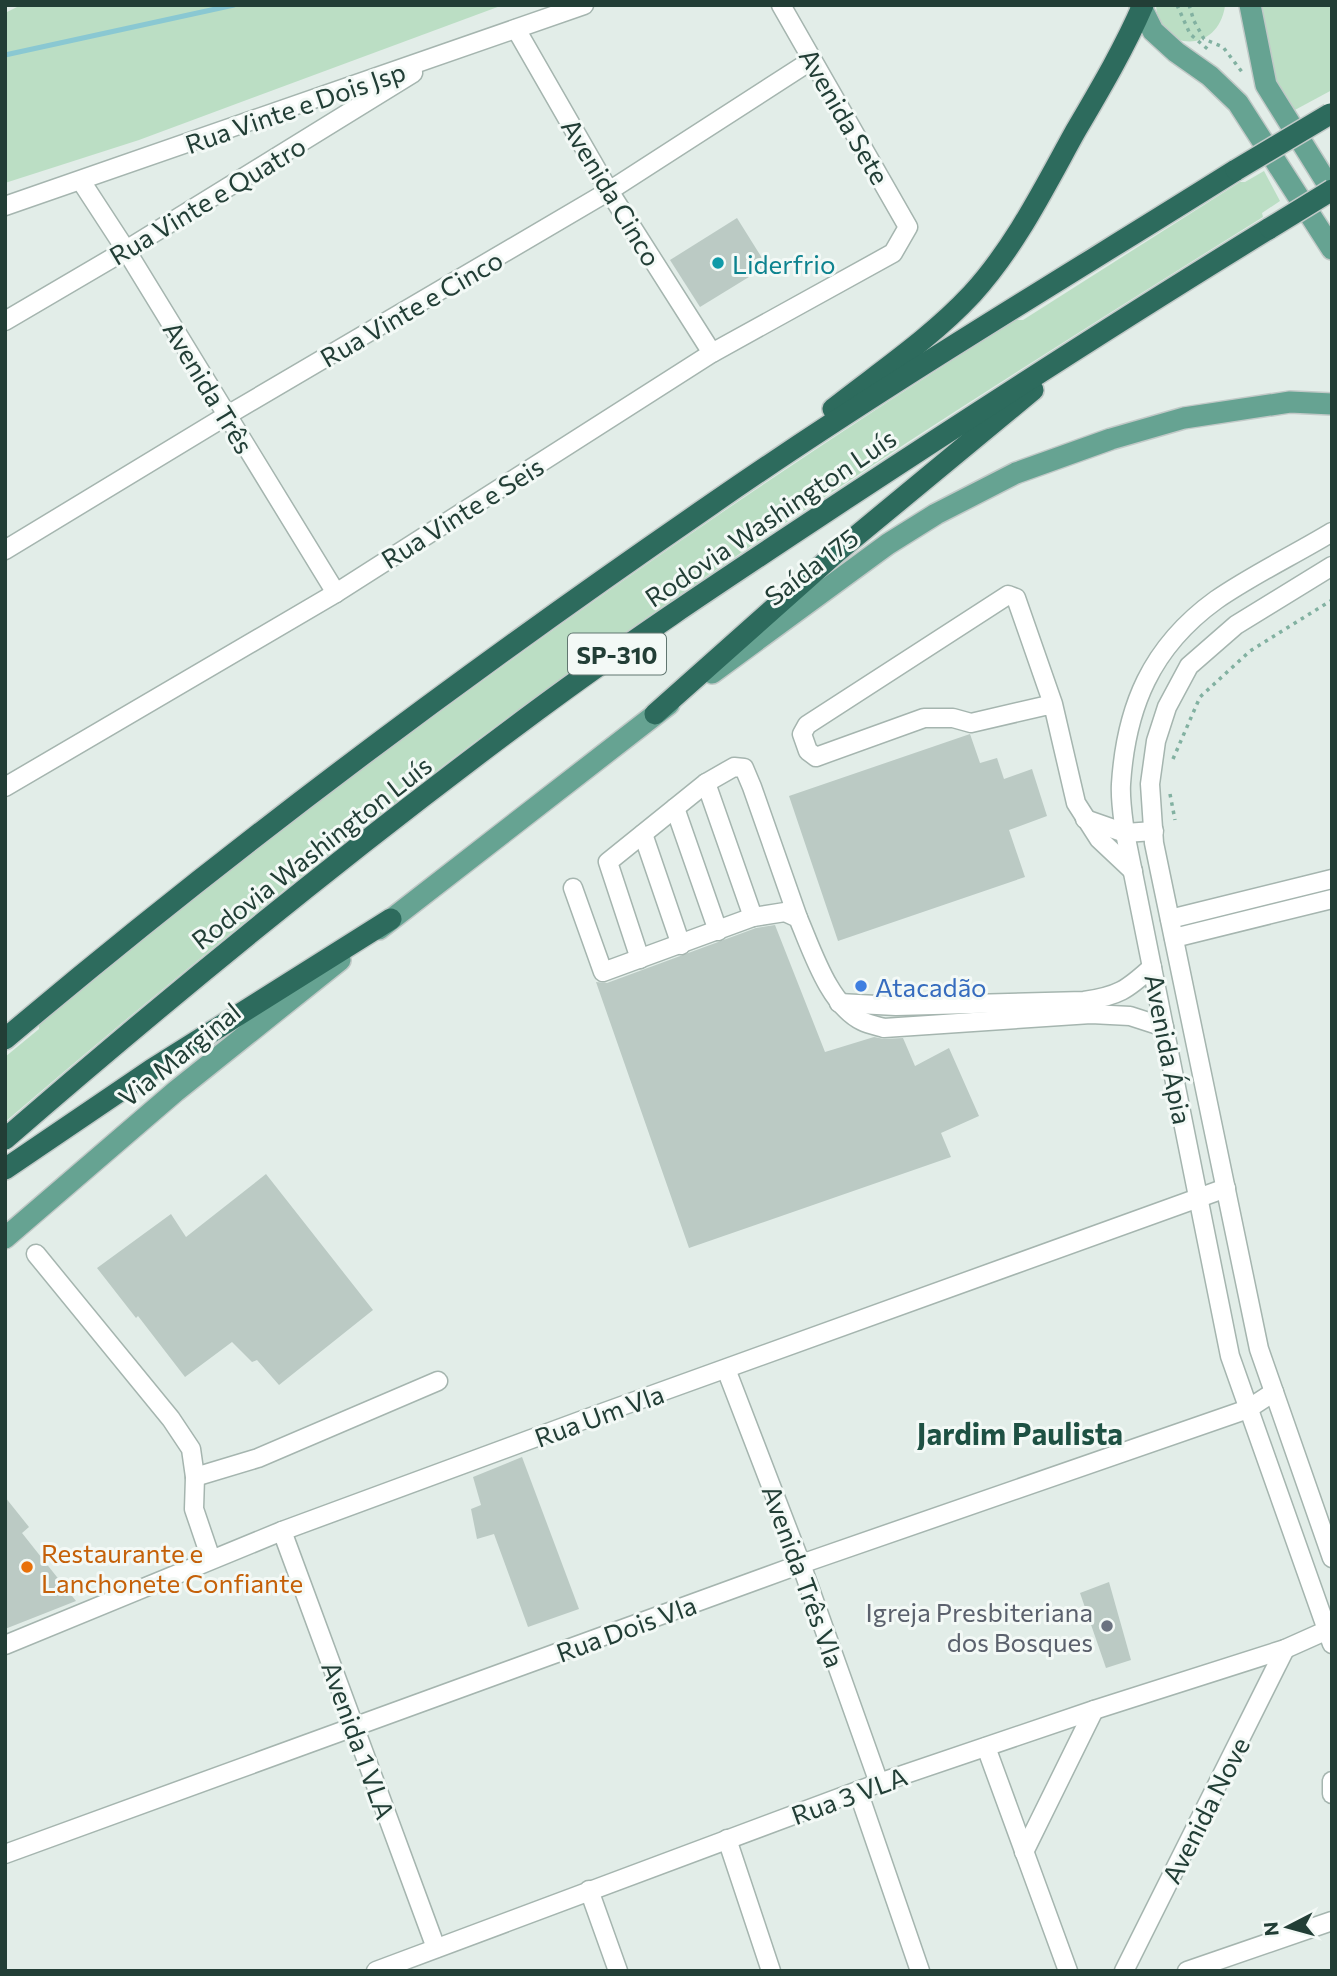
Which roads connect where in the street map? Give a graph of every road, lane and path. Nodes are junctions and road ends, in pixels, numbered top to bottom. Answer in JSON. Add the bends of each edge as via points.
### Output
{"nodes":[{"id":1,"x":584,"y":5,"type":"edge"},
{"id":2,"x":781,"y":5,"type":"edge"},
{"id":3,"x":1250,"y":6,"type":"edge"},
{"id":4,"x":1141,"y":7,"type":"edge"},
{"id":5,"x":516,"y":29,"type":"junction"},
{"id":6,"x":443,"y":55,"type":"junction"},
{"id":7,"x":812,"y":60,"type":"junction"},
{"id":8,"x":1331,"y":113,"type":"edge"},
{"id":9,"x":81,"y":181,"type":"junction"},
{"id":10,"x":609,"y":191,"type":"junction"},
{"id":11,"x":1332,"y":191,"type":"edge"},
{"id":12,"x":5,"y":206,"type":"edge"},
{"id":13,"x":908,"y":227,"type":"joint"},
{"id":14,"x":1332,"y":249,"type":"edge"},
{"id":15,"x":126,"y":250,"type":"junction"},
{"id":16,"x":5,"y":321,"type":"edge"},
{"id":17,"x":1108,"y":327,"type":"junction"},
{"id":18,"x":712,"y":354,"type":"junction"},
{"id":19,"x":1332,"y":404,"type":"edge"},
{"id":20,"x":226,"y":416,"type":"junction"},
{"id":21,"x":713,"y":503,"type":"junction"},
{"id":22,"x":1332,"y":532,"type":"edge"},
{"id":23,"x":5,"y":550,"type":"edge"},
{"id":24,"x":1332,"y":566,"type":"edge"},
{"id":25,"x":336,"y":593,"type":"junction"},
{"id":26,"x":1332,"y":600,"type":"edge"},
{"id":27,"x":1052,"y":704,"type":"junction"},
{"id":28,"x":655,"y":714,"type":"junction"},
{"id":29,"x":1172,"y":765,"type":"dead end"},
{"id":30,"x":706,"y":783,"type":"junction"},
{"id":31,"x":1169,"y":787,"type":"dead end"},
{"id":32,"x":5,"y":788,"type":"edge"},
{"id":33,"x":675,"y":808,"type":"junction"},
{"id":34,"x":1085,"y":819,"type":"junction"},
{"id":35,"x":1175,"y":820,"type":"dead end"},
{"id":36,"x":1154,"y":831,"type":"junction"},
{"id":37,"x":1125,"y":832,"type":"junction"},
{"id":38,"x":643,"y":834,"type":"junction"},
{"id":39,"x":1133,"y":870,"type":"junction"},
{"id":40,"x":1332,"y":880,"type":"edge"},
{"id":41,"x":573,"y":888,"type":"dead end"},
{"id":42,"x":1332,"y":899,"type":"edge"},
{"id":43,"x":753,"y":917,"type":"junction"},
{"id":44,"x":798,"y":918,"type":"junction"},
{"id":45,"x":391,"y":919,"type":"junction"},
{"id":46,"x":1170,"y":919,"type":"junction"},
{"id":47,"x":718,"y":931,"type":"junction"},
{"id":48,"x":1174,"y":938,"type":"junction"},
{"id":49,"x":681,"y":945,"type":"junction"},
{"id":50,"x":640,"y":960,"type":"junction"},
{"id":51,"x":1152,"y":967,"type":"junction"},
{"id":52,"x":839,"y":1003,"type":"junction"},
{"id":53,"x":1164,"y":1027,"type":"junction"},
{"id":54,"x":5,"y":1039,"type":"edge"},
{"id":55,"x":5,"y":1139,"type":"edge"},
{"id":56,"x":5,"y":1169,"type":"edge"},
{"id":57,"x":1226,"y":1188,"type":"junction"},
{"id":58,"x":1198,"y":1197,"type":"junction"},
{"id":59,"x":5,"y":1238,"type":"edge"},
{"id":60,"x":36,"y":1254,"type":"dead end"},
{"id":61,"x":726,"y":1369,"type":"junction"},
{"id":62,"x":438,"y":1381,"type":"dead end"},
{"id":63,"x":1274,"y":1392,"type":"junction"},
{"id":64,"x":1248,"y":1409,"type":"junction"},
{"id":65,"x":195,"y":1477,"type":"junction"},
{"id":66,"x":282,"y":1531,"type":"junction"},
{"id":67,"x":1332,"y":1558,"type":"edge"},
{"id":68,"x":211,"y":1559,"type":"junction"},
{"id":69,"x":801,"y":1564,"type":"junction"},
{"id":70,"x":1330,"y":1634,"type":"edge"},
{"id":71,"x":5,"y":1645,"type":"edge"},
{"id":72,"x":1285,"y":1649,"type":"junction"},
{"id":73,"x":1094,"y":1710,"type":"junction"},
{"id":74,"x":354,"y":1728,"type":"junction"},
{"id":75,"x":986,"y":1747,"type":"junction"},
{"id":76,"x":1332,"y":1781,"type":"edge"},
{"id":77,"x":879,"y":1783,"type":"junction"},
{"id":78,"x":858,"y":1791,"type":"junction"},
{"id":79,"x":1332,"y":1794,"type":"edge"},
{"id":80,"x":727,"y":1839,"type":"junction"},
{"id":81,"x":1024,"y":1852,"type":"junction"},
{"id":82,"x":5,"y":1854,"type":"edge"},
{"id":83,"x":589,"y":1890,"type":"junction"},
{"id":84,"x":1332,"y":1921,"type":"edge"},
{"id":85,"x":436,"y":1948,"type":"junction"},
{"id":86,"x":399,"y":1962,"type":"junction"},
{"id":87,"x":376,"y":1971,"type":"edge"},
{"id":88,"x":421,"y":1971,"type":"edge"},
{"id":89,"x":618,"y":1971,"type":"edge"},
{"id":90,"x":771,"y":1971,"type":"edge"},
{"id":91,"x":920,"y":1971,"type":"edge"},
{"id":92,"x":1068,"y":1971,"type":"edge"},
{"id":93,"x":1124,"y":1971,"type":"edge"},
{"id":94,"x":1187,"y":1971,"type":"edge"}],
"edges":[{"from":1,"to":5,"type":"street","name":"Rua Vinte e Dois Jsp"},
{"from":2,"to":7,"type":"street","name":"Avenida Sete"},
{"from":3,"to":11,"type":"main road","via":[[1266,85]]},
{"from":4,"to":14,"type":"main road","via":[[1153,31],[1238,103]]},
{"from":4,"to":21,"type":"highway","via":[[1037,201],[1005,253],[972,293],[933,331]]},
{"from":5,"to":6,"type":"street","name":"Rua Vinte e Dois Jsp"},
{"from":5,"to":10,"type":"street","name":"Avenida Cinco"},
{"from":6,"to":9,"type":"street","name":"Rua Vinte e Dois Jsp"},
{"from":6,"to":15,"type":"street","name":"Rua Vinte e Quatro"},
{"from":7,"to":10,"type":"street","name":"Rua Vinte e Cinco"},
{"from":7,"to":13,"type":"street","name":"Avenida Sete"},
{"from":8,"to":21,"type":"highway","name":"Rodovia Washington Luís","number":"SP-310","bridge":true,"via":[[887,388]]},
{"from":9,"to":12,"type":"street","name":"Rua Vinte e Dois Jsp"},
{"from":9,"to":15,"type":"street","name":"Avenida Três"},
{"from":10,"to":18,"type":"street","name":"Avenida Cinco"},
{"from":10,"to":20,"type":"street","name":"Rua Vinte e Cinco"},
{"from":11,"to":17,"type":"highway","name":"Rodovia Washington Luís","number":"SP-310","bridge":true},
{"from":13,"to":18,"type":"street","name":"Rua Vinte e Seis","via":[[893,254]]},
{"from":15,"to":16,"type":"street","name":"Rua Vinte e Quatro"},
{"from":15,"to":20,"type":"street","name":"Avenida Três"},
{"from":17,"to":28,"type":"highway","via":[[837,552]]},
{"from":17,"to":55,"type":"highway","name":"Rodovia Washington Luís","number":"SP-310","via":[[710,589],[537,710],[297,894]]},
{"from":18,"to":25,"type":"street","name":"Rua Vinte e Seis"},
{"from":19,"to":28,"type":"main road","name":"Saída 175","via":[[1290,402],[1184,418],[1016,472],[888,544]]},
{"from":20,"to":23,"type":"street","name":"Rua Vinte e Cinco"},
{"from":20,"to":25,"type":"street","name":"Avenida Três"},
{"from":21,"to":54,"type":"highway","name":"Rodovia Washington Luís","number":"SP-310","via":[[321,788],[130,935]]},
{"from":22,"to":37,"type":"street","name":"Avenida Ápia","via":[[1216,600],[1161,653],[1137,698],[1127,740],[1121,787]]},
{"from":24,"to":36,"type":"street","name":"Avenida Ápia","via":[[1236,625],[1189,666],[1167,707],[1156,741],[1150,784]]},
{"from":25,"to":32,"type":"street","name":"Rua Vinte e Seis"},
{"from":26,"to":29,"type":"path","via":[[1250,651],[1200,697]]},
{"from":27,"to":27,"type":"street","via":[[1016,598],[1008,595],[807,724],[802,734],[808,751],[816,757],[924,718],[971,723]]},
{"from":27,"to":34,"type":"street","via":[[1076,803]]},
{"from":28,"to":45,"type":"main road","name":"Saída 175"},
{"from":30,"to":33,"type":"street"},
{"from":30,"to":43,"type":"street"},
{"from":30,"to":44,"type":"street","via":[[734,767],[744,768]]},
{"from":31,"to":35,"type":"path"},
{"from":33,"to":38,"type":"street"},
{"from":33,"to":47,"type":"street"},
{"from":34,"to":37,"type":"street"},
{"from":34,"to":39,"type":"street","via":[[1099,839]]},
{"from":36,"to":37,"type":"street"},
{"from":36,"to":46,"type":"street","name":"Avenida Ápia"},
{"from":37,"to":39,"type":"street","name":"Avenida Ápia"},
{"from":38,"to":49,"type":"street"},
{"from":38,"to":50,"type":"street","via":[[608,862]]},
{"from":39,"to":51,"type":"street","name":"Avenida Ápia"},
{"from":40,"to":46,"type":"street"},
{"from":41,"to":50,"type":"street","via":[[603,972]]},
{"from":42,"to":48,"type":"street"},
{"from":43,"to":44,"type":"street","via":[[785,912]]},
{"from":43,"to":47,"type":"street"},
{"from":44,"to":52,"type":"street"},
{"from":45,"to":56,"type":"highway","via":[[151,1070]]},
{"from":45,"to":59,"type":"main road","name":"Via Marginal","via":[[176,1091]]},
{"from":46,"to":48,"type":"street","name":"Avenida Ápia"},
{"from":47,"to":49,"type":"street"},
{"from":48,"to":57,"type":"street","name":"Avenida Ápia"},
{"from":49,"to":50,"type":"street"},
{"from":51,"to":52,"type":"street","via":[[1132,986],[1111,997],[1084,1001]]},
{"from":51,"to":53,"type":"street","name":"Avenida Ápia"},
{"from":52,"to":53,"type":"street","via":[[861,1021],[884,1027],[1090,1014],[1130,1016]]},
{"from":53,"to":58,"type":"street","name":"Avenida Ápia"},
{"from":57,"to":58,"type":"street","name":"Rua Um Vla"},
{"from":57,"to":63,"type":"street","name":"Avenida Ápia","via":[[1259,1349]]},
{"from":58,"to":61,"type":"street","name":"Rua Um Vla"},
{"from":58,"to":64,"type":"street","name":"Avenida Ápia","via":[[1230,1356]]},
{"from":60,"to":65,"type":"street","via":[[171,1419],[191,1449]]},
{"from":61,"to":66,"type":"street","name":"Rua Um Vla"},
{"from":61,"to":69,"type":"street","name":"Avenida Três Vla"},
{"from":62,"to":65,"type":"street","via":[[258,1458]]},
{"from":63,"to":64,"type":"street","name":"Rua Dois Vla"},
{"from":63,"to":67,"type":"street","name":"Avenida Ápia"},
{"from":64,"to":69,"type":"street","name":"Rua Dois Vla"},
{"from":64,"to":70,"type":"street","name":"Avenida Ápia"},
{"from":65,"to":68,"type":"street","via":[[194,1510]]},
{"from":66,"to":68,"type":"street","name":"Rua Um Vla"},
{"from":66,"to":74,"type":"street","name":"Avenida 1 VLA"},
{"from":68,"to":71,"type":"street","name":"Rua Um Vla"},
{"from":69,"to":74,"type":"street","name":"Rua Dois Vla"},
{"from":69,"to":77,"type":"street","name":"Avenida Três Vla"},
{"from":70,"to":72,"type":"street","name":"Rua 3 VLA"},
{"from":72,"to":73,"type":"street","name":"Rua 3 VLA"},
{"from":72,"to":93,"type":"street","name":"Avenida Nove"},
{"from":73,"to":75,"type":"street","name":"Rua 3 VLA"},
{"from":73,"to":81,"type":"street"},
{"from":74,"to":82,"type":"street","name":"Rua Dois Vla"},
{"from":74,"to":85,"type":"street","name":"Avenida 1 VLA"},
{"from":75,"to":77,"type":"street","name":"Rua 3 VLA"},
{"from":75,"to":81,"type":"street"},
{"from":76,"to":79,"type":"street"},
{"from":77,"to":78,"type":"street","name":"Rua 3 VLA"},
{"from":78,"to":80,"type":"street","name":"Rua 3 VLA"},
{"from":78,"to":91,"type":"street"},
{"from":80,"to":83,"type":"street","name":"Rua 3 VLA"},
{"from":80,"to":90,"type":"street"},
{"from":81,"to":92,"type":"street"},
{"from":83,"to":85,"type":"street","name":"Rua 3 VLA"},
{"from":83,"to":89,"type":"street"},
{"from":84,"to":94,"type":"street"},
{"from":85,"to":86,"type":"street","name":"Rua 3 VLA"},
{"from":86,"to":87,"type":"street","name":"Rua 3 VLA"},
{"from":86,"to":88,"type":"street"}]}
